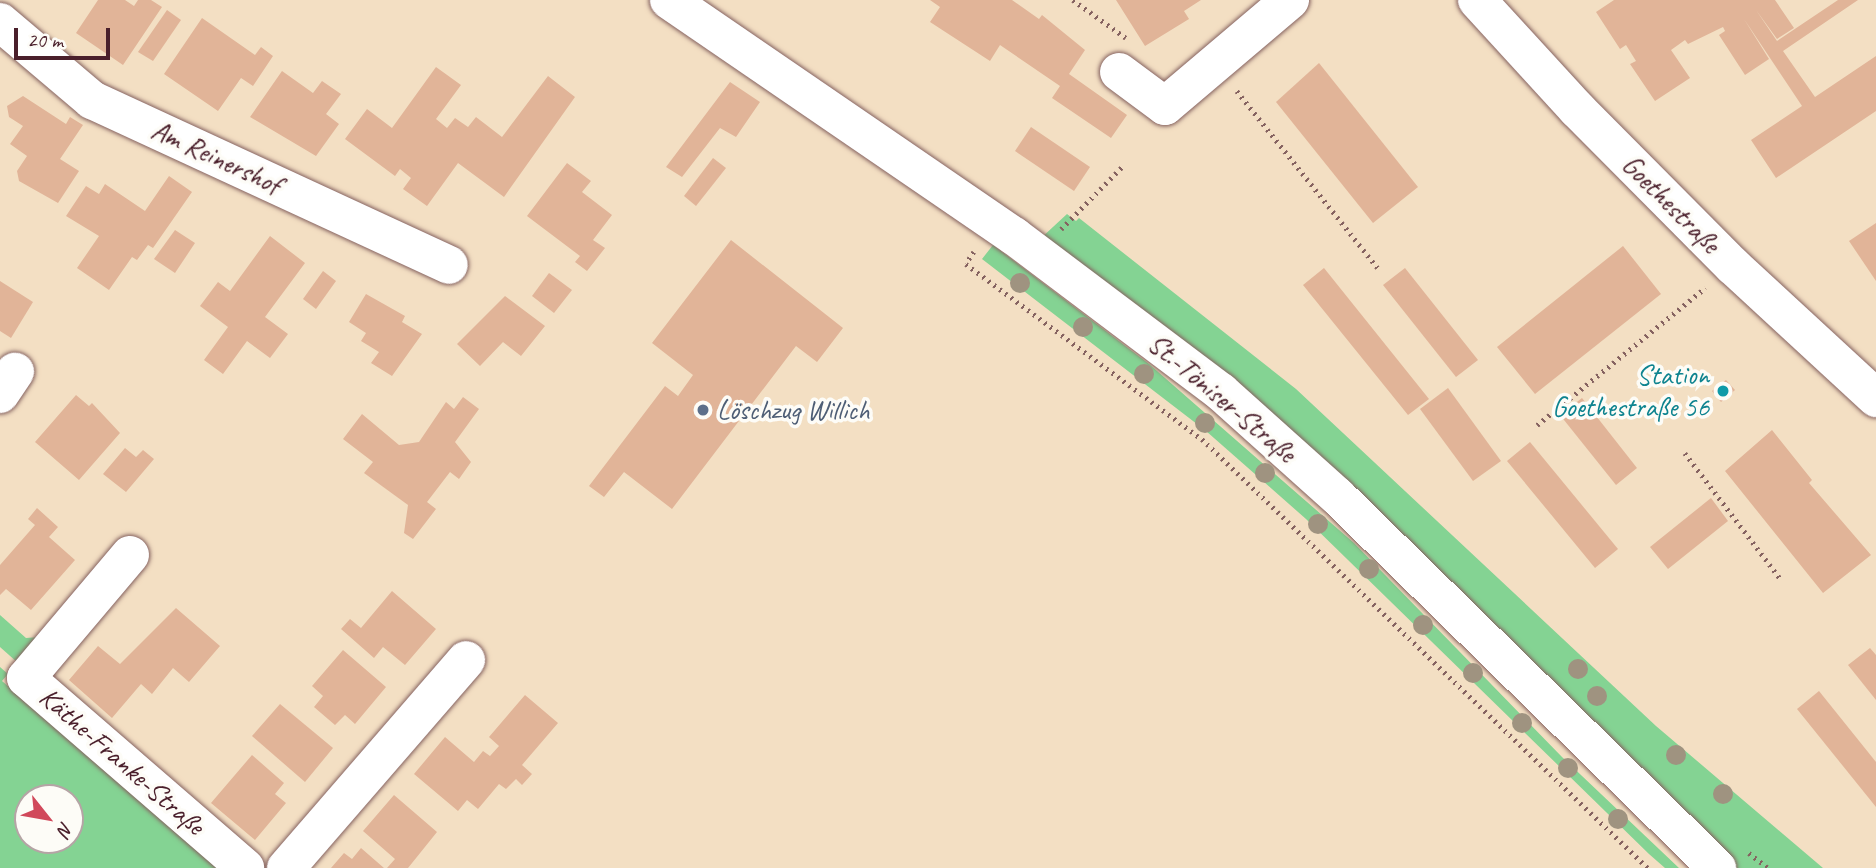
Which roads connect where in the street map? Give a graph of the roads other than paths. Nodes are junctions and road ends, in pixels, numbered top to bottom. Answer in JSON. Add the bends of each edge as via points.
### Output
{"nodes":[{"id":1,"x":669,"y":0,"type":"edge"},
{"id":2,"x":1290,"y":0,"type":"edge"},
{"id":3,"x":1477,"y":0,"type":"edge"},
{"id":4,"x":0,"y":22,"type":"edge"},
{"id":5,"x":1119,"y":72,"type":"road end"},
{"id":6,"x":449,"y":265,"type":"dead end"},
{"id":7,"x":1876,"y":398,"type":"edge"},
{"id":8,"x":130,"y":555,"type":"dead end"},
{"id":9,"x":466,"y":660,"type":"dead end"},
{"id":10,"x":245,"y":868,"type":"edge"},
{"id":11,"x":286,"y":868,"type":"edge"},
{"id":12,"x":1717,"y":868,"type":"edge"}],
"edges":[{"from":1,"to":12,"type":"street","name":"St.-Töniser-Straße","via":[[996,223],[1221,392],[1337,496]]},
{"from":2,"to":5,"type":"street","via":[[1165,106]]},
{"from":3,"to":7,"type":"street","name":"Goethestraße","via":[[1577,109],[1733,266]]},
{"from":4,"to":6,"type":"street","name":"Am Reinershof","via":[[92,100]]},
{"from":8,"to":10,"type":"street","name":"Käthe-Franke-Straße","via":[[26,678]]},
{"from":9,"to":11,"type":"street"}]}
